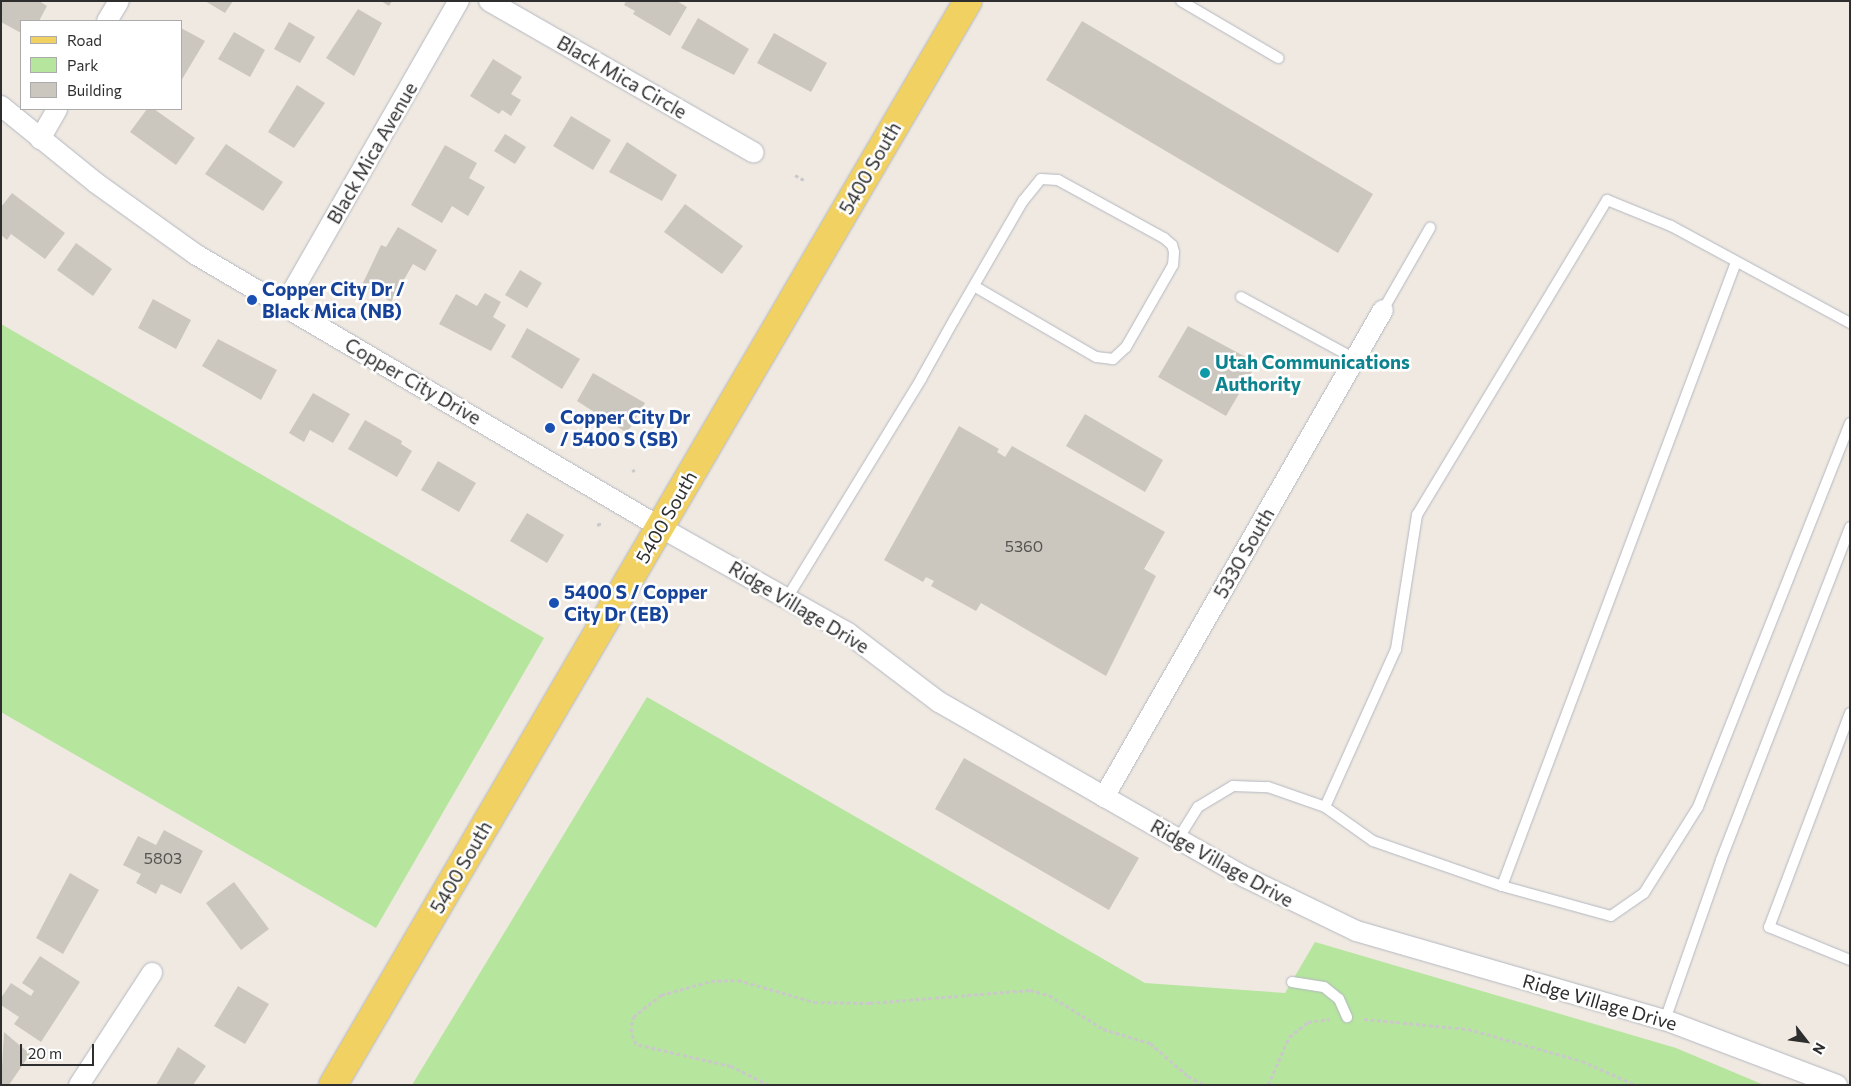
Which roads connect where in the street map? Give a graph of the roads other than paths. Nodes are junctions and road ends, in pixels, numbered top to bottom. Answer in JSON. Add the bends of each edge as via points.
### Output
{"nodes":[{"id":1,"x":118,"y":1,"type":"edge"},
{"id":2,"x":459,"y":1,"type":"edge"},
{"id":3,"x":489,"y":1,"type":"edge"},
{"id":4,"x":968,"y":1,"type":"edge"},
{"id":5,"x":1181,"y":1,"type":"edge"},
{"id":6,"x":108,"y":20,"type":"edge"},
{"id":7,"x":1278,"y":58,"type":"dead end"},
{"id":8,"x":1,"y":106,"type":"edge"},
{"id":9,"x":56,"y":110,"type":"edge"},
{"id":10,"x":40,"y":139,"type":"junction"},
{"id":11,"x":754,"y":153,"type":"dead end"},
{"id":12,"x":1430,"y":228,"type":"dead end"},
{"id":13,"x":1736,"y":262,"type":"junction"},
{"id":14,"x":974,"y":286,"type":"junction"},
{"id":15,"x":1241,"y":297,"type":"dead end"},
{"id":16,"x":284,"y":306,"type":"junction"},
{"id":17,"x":1383,"y":310,"type":"joint"},
{"id":18,"x":1850,"y":323,"type":"edge"},
{"id":19,"x":1355,"y":359,"type":"junction"},
{"id":20,"x":1850,"y":423,"type":"edge"},
{"id":21,"x":660,"y":527,"type":"junction"},
{"id":22,"x":1850,"y":527,"type":"edge"},
{"id":23,"x":787,"y":598,"type":"junction"},
{"id":24,"x":1850,"y":713,"type":"edge"},
{"id":25,"x":1104,"y":796,"type":"junction"},
{"id":26,"x":1326,"y":807,"type":"junction"},
{"id":27,"x":1178,"y":839,"type":"junction"},
{"id":28,"x":1502,"y":886,"type":"junction"},
{"id":29,"x":1850,"y":960,"type":"edge"},
{"id":30,"x":152,"y":973,"type":"dead end"},
{"id":31,"x":1292,"y":982,"type":"dead end"},
{"id":32,"x":1347,"y":1017,"type":"road end"},
{"id":33,"x":1665,"y":1020,"type":"junction"},
{"id":34,"x":78,"y":1085,"type":"edge"},
{"id":35,"x":333,"y":1085,"type":"edge"},
{"id":36,"x":1837,"y":1085,"type":"edge"}],
"edges":[{"from":1,"to":6,"type":"street"},
{"from":2,"to":16,"type":"street","name":"Black Mica Avenue"},
{"from":3,"to":11,"type":"street","name":"Black Mica Circle"},
{"from":4,"to":21,"type":"main road","name":"5400 South"},
{"from":5,"to":7,"type":"lane"},
{"from":8,"to":10,"type":"street","name":"Copper City Drive"},
{"from":9,"to":10,"type":"street"},
{"from":10,"to":16,"type":"street","name":"Copper City Drive","via":[[174,240]]},
{"from":12,"to":17,"type":"lane"},
{"from":13,"to":18,"type":"lane"},
{"from":13,"to":26,"type":"lane","via":[[1671,226],[1607,200],[1417,515],[1396,650]]},
{"from":13,"to":28,"type":"lane"},
{"from":14,"to":14,"type":"lane","via":[[1023,201],[1041,179],[1058,180],[1164,238],[1172,244],[1174,252],[1173,265],[1126,347],[1113,359],[1096,357]]},
{"from":14,"to":23,"type":"lane"},
{"from":15,"to":19,"type":"lane"},
{"from":16,"to":21,"type":"street","name":"Copper City Drive"},
{"from":17,"to":19,"type":"street","name":"5330 South"},
{"from":19,"to":25,"type":"street","name":"5330 South"},
{"from":20,"to":28,"type":"lane","via":[[1698,807],[1644,892],[1611,916]]},
{"from":21,"to":23,"type":"street","name":"Ridge Village Drive"},
{"from":21,"to":35,"type":"main road","name":"5400 South"},
{"from":22,"to":33,"type":"lane","via":[[1721,860]]},
{"from":23,"to":25,"type":"street","name":"Ridge Village Drive","via":[[865,645],[939,702]]},
{"from":24,"to":29,"type":"lane","via":[[1769,927]]},
{"from":25,"to":27,"type":"street","name":"Ridge Village Drive"},
{"from":26,"to":27,"type":"lane","via":[[1268,787],[1233,786],[1198,807]]},
{"from":26,"to":28,"type":"lane","via":[[1373,841]]},
{"from":27,"to":33,"type":"street","name":"Ridge Village Drive","via":[[1314,913],[1356,931]]},
{"from":30,"to":34,"type":"street"},
{"from":31,"to":32,"type":"lane","via":[[1324,986],[1339,999]]},
{"from":33,"to":36,"type":"street","name":"Ridge Village Drive"}]}
